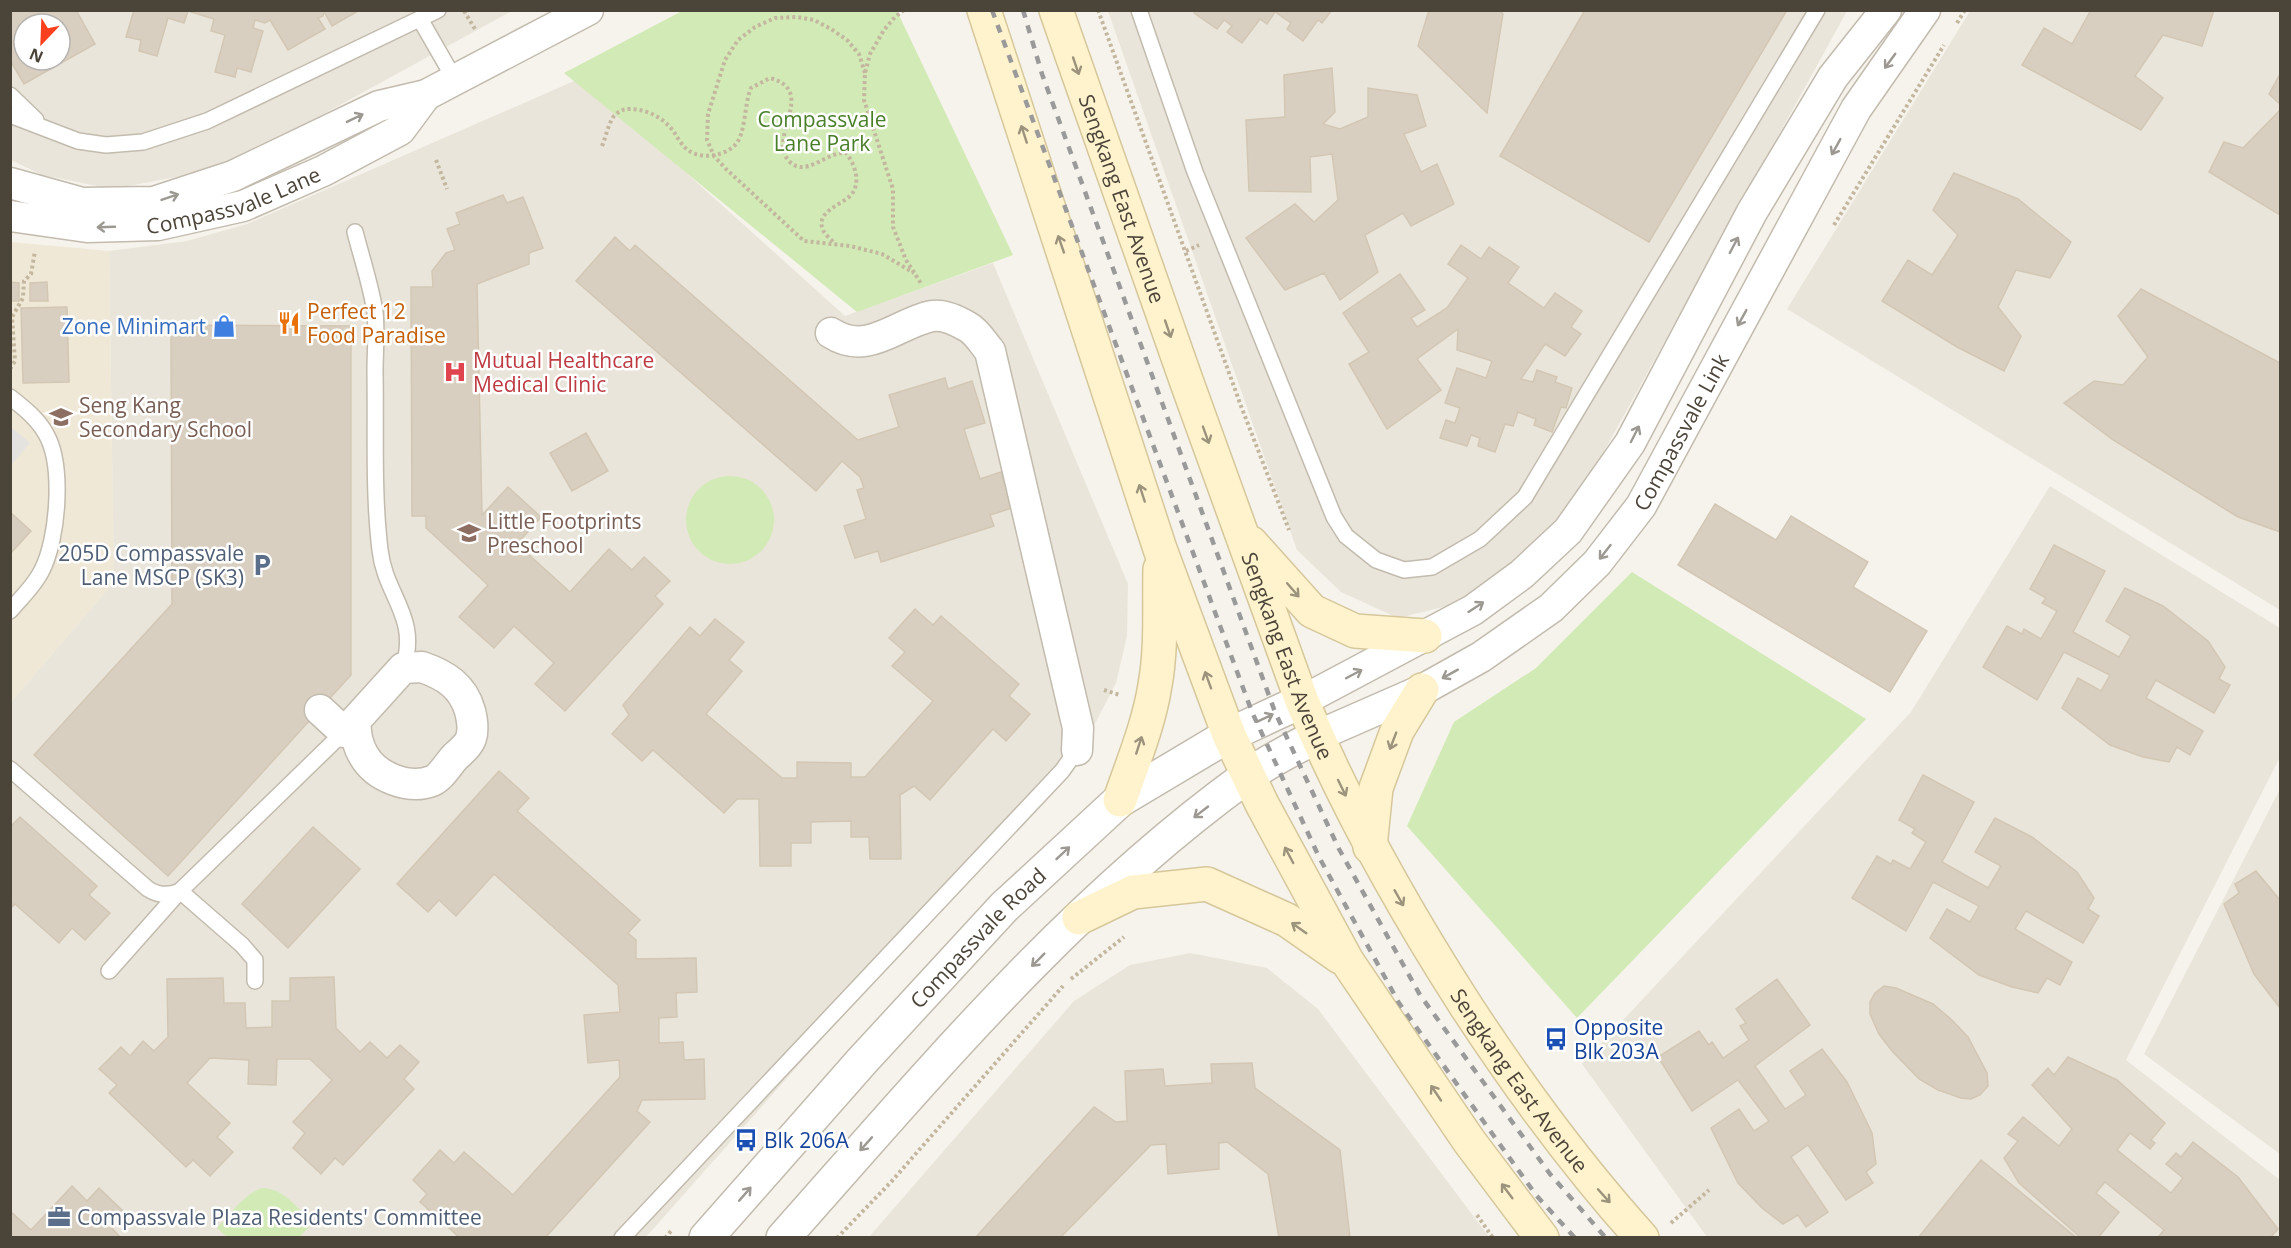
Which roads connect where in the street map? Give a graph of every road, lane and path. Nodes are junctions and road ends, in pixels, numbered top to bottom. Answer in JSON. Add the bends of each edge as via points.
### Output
{"nodes":[{"id":1,"x":438,"y":10,"type":"edge"},
{"id":2,"x":464,"y":10,"type":"edge"},
{"id":3,"x":588,"y":10,"type":"edge"},
{"id":4,"x":904,"y":10,"type":"edge"},
{"id":5,"x":969,"y":10,"type":"edge"},
{"id":6,"x":984,"y":10,"type":"edge"},
{"id":7,"x":1056,"y":10,"type":"edge"},
{"id":8,"x":1098,"y":10,"type":"edge"},
{"id":9,"x":1139,"y":10,"type":"edge"},
{"id":10,"x":1816,"y":10,"type":"edge"},
{"id":11,"x":1886,"y":10,"type":"edge"},
{"id":12,"x":1925,"y":10,"type":"edge"},
{"id":13,"x":420,"y":19,"type":"junction"},
{"id":14,"x":475,"y":29,"type":"dead end"},
{"id":15,"x":995,"y":44,"type":"junction"},
{"id":16,"x":865,"y":73,"type":"junction"},
{"id":17,"x":455,"y":80,"type":"junction"},
{"id":18,"x":10,"y":95,"type":"edge"},
{"id":19,"x":426,"y":95,"type":"junction"},
{"id":20,"x":10,"y":115,"type":"edge"},
{"id":21,"x":46,"y":128,"type":"junction"},
{"id":22,"x":602,"y":146,"type":"dead end"},
{"id":23,"x":714,"y":156,"type":"junction"},
{"id":24,"x":436,"y":160,"type":"dead end"},
{"id":25,"x":10,"y":183,"type":"edge"},
{"id":26,"x":447,"y":189,"type":"dead end"},
{"id":27,"x":10,"y":216,"type":"edge"},
{"id":28,"x":356,"y":232,"type":"dead end"},
{"id":29,"x":835,"y":244,"type":"junction"},
{"id":30,"x":36,"y":247,"type":"dead end"},
{"id":31,"x":906,"y":260,"type":"dead end"},
{"id":32,"x":914,"y":273,"type":"dead end"},
{"id":33,"x":831,"y":333,"type":"dead end"},
{"id":34,"x":10,"y":369,"type":"edge"},
{"id":35,"x":10,"y":397,"type":"edge"},
{"id":36,"x":1240,"y":530,"type":"junction"},
{"id":37,"x":1293,"y":539,"type":"dead end"},
{"id":38,"x":1160,"y":549,"type":"junction"},
{"id":39,"x":10,"y":611,"type":"edge"},
{"id":40,"x":1425,"y":636,"type":"junction"},
{"id":41,"x":403,"y":668,"type":"junction"},
{"id":42,"x":1422,"y":690,"type":"junction"},
{"id":43,"x":1107,"y":691,"type":"dead end"},
{"id":44,"x":1117,"y":694,"type":"dead end"},
{"id":45,"x":1302,"y":701,"type":"junction"},
{"id":46,"x":320,"y":710,"type":"dead end"},
{"id":47,"x":350,"y":727,"type":"junction"},
{"id":48,"x":1228,"y":735,"type":"junction"},
{"id":49,"x":1317,"y":736,"type":"junction"},
{"id":50,"x":1077,"y":750,"type":"joint"},
{"id":51,"x":10,"y":769,"type":"edge"},
{"id":52,"x":1247,"y":776,"type":"junction"},
{"id":53,"x":1120,"y":800,"type":"junction"},
{"id":54,"x":1370,"y":847,"type":"junction"},
{"id":55,"x":180,"y":891,"type":"junction"},
{"id":56,"x":1079,"y":918,"type":"junction"},
{"id":57,"x":1127,"y":935,"type":"dead end"},
{"id":58,"x":1347,"y":962,"type":"junction"},
{"id":59,"x":109,"y":971,"type":"dead end"},
{"id":60,"x":255,"y":981,"type":"dead end"},
{"id":61,"x":1709,"y":1190,"type":"dead end"},
{"id":62,"x":1474,"y":1210,"type":"dead end"},
{"id":63,"x":1676,"y":1220,"type":"dead end"},
{"id":64,"x":622,"y":1238,"type":"edge"},
{"id":65,"x":706,"y":1238,"type":"edge"},
{"id":66,"x":783,"y":1238,"type":"edge"},
{"id":67,"x":837,"y":1238,"type":"edge"},
{"id":68,"x":1493,"y":1238,"type":"edge"},
{"id":69,"x":1542,"y":1238,"type":"edge"},
{"id":70,"x":1642,"y":1238,"type":"edge"}],
"edges":[{"from":1,"to":13,"type":"lane"},
{"from":2,"to":14,"type":"path"},
{"from":3,"to":17,"type":"street","name":"Compassvale Lane"},
{"from":4,"to":16,"type":"path","via":[[876,41]]},
{"from":5,"to":15,"type":"main road"},
{"from":6,"to":15,"type":"main road"},
{"from":7,"to":36,"type":"main road","name":"Sengkang East Avenue","one_way":true},
{"from":8,"to":37,"type":"path"},
{"from":9,"to":10,"type":"lane","via":[[1195,172],[1334,517],[1346,536],[1376,560],[1404,570],[1432,567],[1480,539],[1526,497]]},
{"from":40,"to":11,"type":"street","name":"Compassvale Link","one_way":true,"via":[[1473,610],[1522,574],[1568,531],[1630,443],[1752,212],[1833,77]]},
{"from":12,"to":42,"type":"street","name":"Compassvale Link","one_way":true,"via":[[1856,109],[1641,506],[1597,563],[1551,608],[1481,657]]},
{"from":13,"to":17,"type":"lane"},
{"from":13,"to":21,"type":"lane","via":[[207,121],[143,142],[106,145],[78,141]]},
{"from":38,"to":15,"type":"main road","one_way":true},
{"from":16,"to":23,"type":"path","via":[[859,54],[847,40],[814,20],[775,18],[755,27],[738,40],[725,60],[717,84],[706,129]]},
{"from":16,"to":31,"type":"path","via":[[864,100],[893,189],[893,227]]},
{"from":17,"to":19,"type":"street","name":"Compassvale Lane"},
{"from":18,"to":21,"type":"lane"},
{"from":25,"to":19,"type":"street","name":"Compassvale Lane","one_way":true,"via":[[82,203],[154,202],[233,176],[379,106]]},
{"from":19,"to":27,"type":"street","name":"Compassvale Lane","one_way":true,"via":[[400,130],[323,171],[243,206],[158,225],[87,227]]},
{"from":20,"to":21,"type":"lane"},
{"from":22,"to":23,"type":"path","via":[[615,116],[623,109],[635,109],[662,120],[693,154]]},
{"from":23,"to":29,"type":"path","via":[[804,241]]},
{"from":23,"to":29,"type":"path","via":[[735,146],[751,88],[770,78],[782,82],[792,102],[782,140],[790,162],[806,167],[837,152],[846,153],[855,168],[856,182],[851,195],[827,211],[822,221],[823,229]]},
{"from":24,"to":26,"type":"path"},
{"from":28,"to":41,"type":"lane","via":[[375,313],[380,553],[409,637]]},
{"from":29,"to":32,"type":"path","via":[[882,254]]},
{"from":30,"to":34,"type":"path","via":[[32,274],[24,281],[23,298],[12,317],[15,361]]},
{"from":33,"to":50,"type":"street","via":[[843,341],[867,341],[933,316],[952,318],[970,328],[990,351],[1078,728]]},
{"from":35,"to":39,"type":"lane","via":[[47,434],[56,485],[52,546],[42,571]]},
{"from":36,"to":40,"type":"main road","one_way":true,"via":[[1312,611],[1355,631]]},
{"from":36,"to":45,"type":"main road","name":"Sengkang East Avenue"},
{"from":48,"to":38,"type":"main road","one_way":true},
{"from":53,"to":38,"type":"main road","one_way":true,"via":[[1142,738],[1155,684]]},
{"from":45,"to":40,"type":"street","name":"Compassvale Link","one_way":true},
{"from":41,"to":47,"type":"street"},
{"from":41,"to":47,"type":"street","via":[[422,667],[441,673],[456,684],[467,700],[471,739],[434,781],[395,781],[378,771],[364,757]]},
{"from":42,"to":49,"type":"street","name":"Compassvale Link"},
{"from":42,"to":54,"type":"main road","one_way":true,"via":[[1397,731],[1376,788]]},
{"from":43,"to":44,"type":"path"},
{"from":48,"to":45,"type":"street","name":"Compassvale Road","one_way":true},
{"from":45,"to":49,"type":"main road","name":"Sengkang East Avenue"},
{"from":46,"to":47,"type":"street"},
{"from":47,"to":55,"type":"lane"},
{"from":48,"to":52,"type":"main road"},
{"from":48,"to":53,"type":"street","name":"Compassvale Road"},
{"from":49,"to":52,"type":"street"},
{"from":49,"to":54,"type":"main road","name":"Sengkang East Avenue","one_way":true},
{"from":50,"to":64,"type":"lane","via":[[1062,771]]},
{"from":51,"to":55,"type":"lane","via":[[148,889],[166,895]]},
{"from":52,"to":56,"type":"street","one_way":true,"via":[[1162,843]]},
{"from":58,"to":52,"type":"main road","one_way":true},
{"from":65,"to":53,"type":"street","name":"Compassvale Road","one_way":true,"via":[[1004,907]]},
{"from":54,"to":70,"type":"main road","name":"Sengkang East Avenue","one_way":true,"via":[[1420,934],[1501,1059],[1598,1189]]},
{"from":55,"to":59,"type":"lane"},
{"from":55,"to":60,"type":"lane","via":[[255,960]]},
{"from":58,"to":56,"type":"main road","one_way":true,"via":[[1287,920],[1207,884],[1133,892]]},
{"from":56,"to":66,"type":"street","one_way":true,"via":[[952,1046]]},
{"from":57,"to":67,"type":"path","via":[[1069,980]]},
{"from":69,"to":58,"type":"main road","one_way":true,"via":[[1469,1141]]},
{"from":61,"to":63,"type":"path"},
{"from":62,"to":68,"type":"path"}]}
